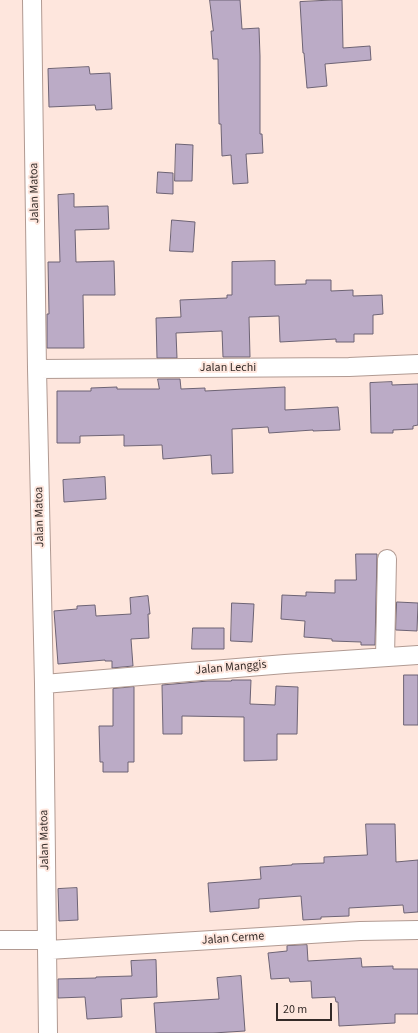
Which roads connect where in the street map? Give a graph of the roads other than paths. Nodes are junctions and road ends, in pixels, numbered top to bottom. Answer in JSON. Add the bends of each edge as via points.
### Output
{"nodes":[{"id":1,"x":32,"y":0,"type":"edge"},
{"id":2,"x":418,"y":364,"type":"edge"},
{"id":3,"x":38,"y":369,"type":"junction"},
{"id":4,"x":387,"y":559,"type":"dead end"},
{"id":5,"x":418,"y":655,"type":"edge"},
{"id":6,"x":384,"y":657,"type":"junction"},
{"id":7,"x":44,"y":684,"type":"junction"},
{"id":8,"x":418,"y":930,"type":"edge"},
{"id":9,"x":0,"y":940,"type":"edge"},
{"id":10,"x":47,"y":945,"type":"junction"},
{"id":11,"x":48,"y":1033,"type":"edge"}],
"edges":[{"from":1,"to":3,"type":"street","name":"Jalan Matoa"},
{"from":2,"to":3,"type":"street","name":"Jalan Lechi","via":[[349,367]]},
{"from":3,"to":7,"type":"street","name":"Jalan Matoa"},
{"from":4,"to":6,"type":"street"},
{"from":5,"to":6,"type":"street","name":"Jalan Manggis"},
{"from":6,"to":7,"type":"street","name":"Jalan Manggis"},
{"from":7,"to":10,"type":"street","name":"Jalan Matoa"},
{"from":8,"to":10,"type":"street","name":"Jalan Cerme"},
{"from":9,"to":10,"type":"street","name":"Jalan Cerme"},
{"from":10,"to":11,"type":"street","name":"Jalan Matoa"}]}
